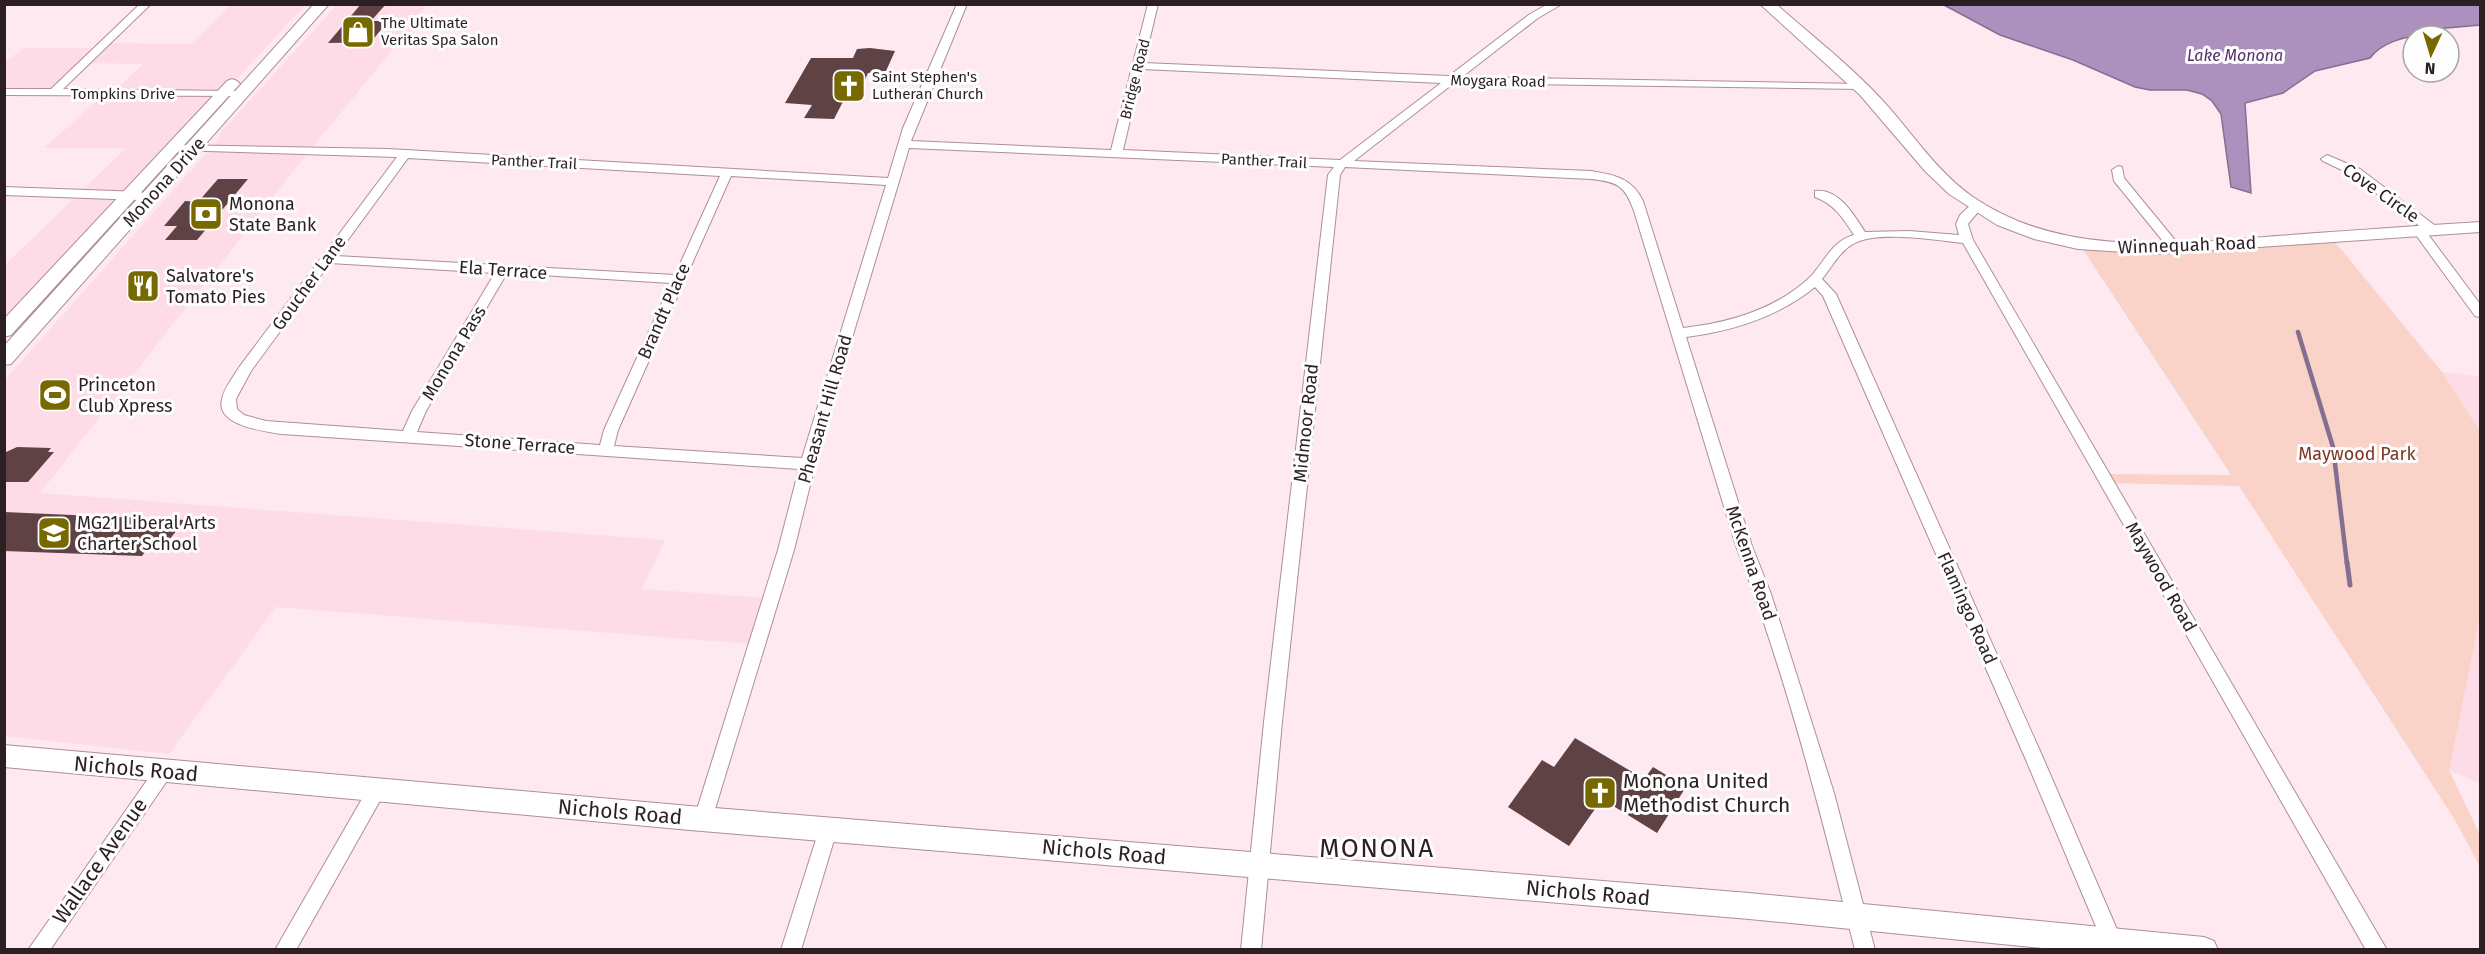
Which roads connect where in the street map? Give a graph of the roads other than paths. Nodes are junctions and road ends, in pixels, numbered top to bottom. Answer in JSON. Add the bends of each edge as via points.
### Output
{"nodes":[{"id":1,"x":146,"y":4,"type":"edge"},
{"id":2,"x":305,"y":4,"type":"edge"},
{"id":3,"x":322,"y":4,"type":"edge"},
{"id":4,"x":962,"y":4,"type":"edge"},
{"id":5,"x":1153,"y":4,"type":"edge"},
{"id":6,"x":1767,"y":4,"type":"edge"},
{"id":7,"x":1556,"y":5,"type":"edge"},
{"id":8,"x":1137,"y":66,"type":"junction"},
{"id":9,"x":1453,"y":80,"type":"junction"},
{"id":10,"x":1859,"y":86,"type":"junction"},
{"id":11,"x":4,"y":92,"type":"edge"},
{"id":12,"x":53,"y":93,"type":"junction"},
{"id":13,"x":223,"y":94,"type":"junction"},
{"id":14,"x":242,"y":94,"type":"junction"},
{"id":15,"x":904,"y":144,"type":"junction"},
{"id":16,"x":175,"y":147,"type":"junction"},
{"id":17,"x":196,"y":147,"type":"junction"},
{"id":18,"x":405,"y":154,"type":"junction"},
{"id":19,"x":1116,"y":154,"type":"junction"},
{"id":20,"x":2327,"y":159,"type":"dead end"},
{"id":21,"x":1341,"y":165,"type":"junction"},
{"id":22,"x":2118,"y":170,"type":"dead end"},
{"id":23,"x":727,"y":172,"type":"junction"},
{"id":24,"x":893,"y":182,"type":"junction"},
{"id":25,"x":1623,"y":182,"type":"joint"},
{"id":26,"x":4,"y":190,"type":"edge"},
{"id":27,"x":1819,"y":194,"type":"dead end"},
{"id":28,"x":129,"y":195,"type":"junction"},
{"id":29,"x":153,"y":196,"type":"junction"},
{"id":30,"x":1977,"y":206,"type":"junction"},
{"id":31,"x":2481,"y":227,"type":"edge"},
{"id":32,"x":2426,"y":231,"type":"junction"},
{"id":33,"x":1862,"y":237,"type":"junction"},
{"id":34,"x":1967,"y":240,"type":"junction"},
{"id":35,"x":2175,"y":248,"type":"junction"},
{"id":36,"x":327,"y":259,"type":"junction"},
{"id":37,"x":503,"y":270,"type":"junction"},
{"id":38,"x":679,"y":279,"type":"junction"},
{"id":39,"x":1815,"y":279,"type":"junction"},
{"id":40,"x":2481,"y":313,"type":"edge"},
{"id":41,"x":4,"y":331,"type":"edge"},
{"id":42,"x":1678,"y":333,"type":"junction"},
{"id":43,"x":4,"y":358,"type":"edge"},
{"id":44,"x":235,"y":416,"type":"joint"},
{"id":45,"x":408,"y":437,"type":"junction"},
{"id":46,"x":606,"y":450,"type":"junction"},
{"id":47,"x":808,"y":464,"type":"junction"},
{"id":48,"x":4,"y":756,"type":"edge"},
{"id":49,"x":163,"y":772,"type":"junction"},
{"id":50,"x":376,"y":791,"type":"junction"},
{"id":51,"x":704,"y":819,"type":"junction"},
{"id":52,"x":828,"y":830,"type":"junction"},
{"id":53,"x":1258,"y":866,"type":"junction"},
{"id":54,"x":1857,"y":916,"type":"junction"},
{"id":55,"x":2112,"y":941,"type":"junction"},
{"id":56,"x":38,"y":950,"type":"edge"},
{"id":57,"x":285,"y":950,"type":"edge"},
{"id":58,"x":791,"y":950,"type":"edge"},
{"id":59,"x":1251,"y":950,"type":"edge"},
{"id":60,"x":1865,"y":950,"type":"edge"},
{"id":61,"x":2204,"y":950,"type":"edge"},
{"id":62,"x":2377,"y":950,"type":"edge"}],
"edges":[{"from":1,"to":12,"type":"street"},
{"from":2,"to":13,"type":"street","name":"Monona Drive"},
{"from":3,"to":14,"type":"street","name":"Monona Drive"},
{"from":4,"to":15,"type":"street","name":"Pheasant Hill Road"},
{"from":5,"to":8,"type":"street","name":"Bridge Road"},
{"from":6,"to":10,"type":"street","name":"Winnequah Road"},
{"from":7,"to":9,"type":"street","via":[[1534,16]]},
{"from":8,"to":9,"type":"street","name":"Moygara Road"},
{"from":8,"to":19,"type":"street","name":"Bridge Road"},
{"from":9,"to":10,"type":"street","name":"Moygara Road"},
{"from":9,"to":21,"type":"street"},
{"from":10,"to":30,"type":"street","name":"Winnequah Road","via":[[1944,182]]},
{"from":11,"to":12,"type":"street","name":"Tompkins Drive"},
{"from":12,"to":13,"type":"street","name":"Tompkins Drive"},
{"from":13,"to":14,"type":"street","name":"Tompkins Drive"},
{"from":13,"to":16,"type":"street","name":"Monona Drive"},
{"from":14,"to":17,"type":"street","name":"Monona Drive"},
{"from":15,"to":19,"type":"street","name":"Panther Trail"},
{"from":15,"to":24,"type":"street","name":"Pheasant Hill Road"},
{"from":16,"to":17,"type":"street","name":"Panther Trail"},
{"from":16,"to":28,"type":"street","name":"Monona Drive"},
{"from":17,"to":18,"type":"street","name":"Panther Trail"},
{"from":17,"to":29,"type":"street","name":"Monona Drive"},
{"from":18,"to":23,"type":"street","name":"Panther Trail"},
{"from":18,"to":36,"type":"street","name":"Goucher Lane"},
{"from":19,"to":21,"type":"street","name":"Panther Trail"},
{"from":20,"to":32,"type":"street","name":"Cove Circle","via":[[2356,172]]},
{"from":21,"to":25,"type":"street","name":"Panther Trail","via":[[1591,175]]},
{"from":21,"to":53,"type":"street","name":"Midmoor Road","via":[[1334,174],[1323,263]]},
{"from":22,"to":35,"type":"street","via":[[2118,178]]},
{"from":23,"to":24,"type":"street","name":"Panther Trail"},
{"from":23,"to":38,"type":"street","name":"Brandt Place"},
{"from":24,"to":47,"type":"street","name":"Pheasant Hill Road"},
{"from":25,"to":42,"type":"street","name":"McKenna Road","via":[[1636,200]]},
{"from":26,"to":28,"type":"street"},
{"from":27,"to":33,"type":"street","via":[[1840,204]]},
{"from":28,"to":29,"type":"street"},
{"from":28,"to":41,"type":"street","name":"Monona Drive"},
{"from":29,"to":43,"type":"street","name":"Monona Drive"},
{"from":30,"to":34,"type":"street","via":[[1961,222]]},
{"from":30,"to":35,"type":"street","name":"Winnequah Road","via":[[2015,226],[2080,245]]},
{"from":31,"to":32,"type":"street","name":"Winnequah Road"},
{"from":32,"to":35,"type":"street","name":"Winnequah Road"},
{"from":32,"to":40,"type":"street","name":"Cove Circle"},
{"from":33,"to":34,"type":"street"},
{"from":33,"to":39,"type":"street","via":[[1842,247]]},
{"from":34,"to":62,"type":"street","name":"Maywood Road"},
{"from":36,"to":37,"type":"street","name":"Ela Terrace"},
{"from":36,"to":44,"type":"street","name":"Goucher Lane","via":[[245,369],[228,401]]},
{"from":37,"to":38,"type":"street","name":"Ela Terrace"},
{"from":37,"to":45,"type":"street","name":"Monona Pass","via":[[419,411]]},
{"from":38,"to":46,"type":"street","name":"Brandt Place","via":[[611,430]]},
{"from":39,"to":42,"type":"street","via":[[1790,298],[1742,321],[1706,331]]},
{"from":39,"to":55,"type":"street","name":"Flamingo Road","via":[[1829,294]]},
{"from":42,"to":54,"type":"street","name":"McKenna Road","via":[[1825,793]]},
{"from":44,"to":45,"type":"street","name":"Stone Terrace","via":[[260,426]]},
{"from":45,"to":46,"type":"street","name":"Stone Terrace"},
{"from":46,"to":47,"type":"street","name":"Stone Terrace"},
{"from":47,"to":51,"type":"street","name":"Pheasant Hill Road","via":[[786,550]]},
{"from":48,"to":49,"type":"street","name":"Nichols Road"},
{"from":49,"to":50,"type":"street","name":"Nichols Road"},
{"from":49,"to":56,"type":"street","name":"Wallace Avenue"},
{"from":50,"to":51,"type":"street","name":"Nichols Road"},
{"from":50,"to":57,"type":"street"},
{"from":51,"to":52,"type":"street","name":"Nichols Road"},
{"from":52,"to":53,"type":"street","name":"Nichols Road"},
{"from":52,"to":58,"type":"street"},
{"from":53,"to":54,"type":"street","name":"Nichols Road"},
{"from":53,"to":59,"type":"street","name":"Midmoor Road"},
{"from":54,"to":55,"type":"street","name":"Nichols Road"},
{"from":54,"to":60,"type":"street","name":"McKenna Road"},
{"from":55,"to":61,"type":"street","name":"Nichols Road"}]}
